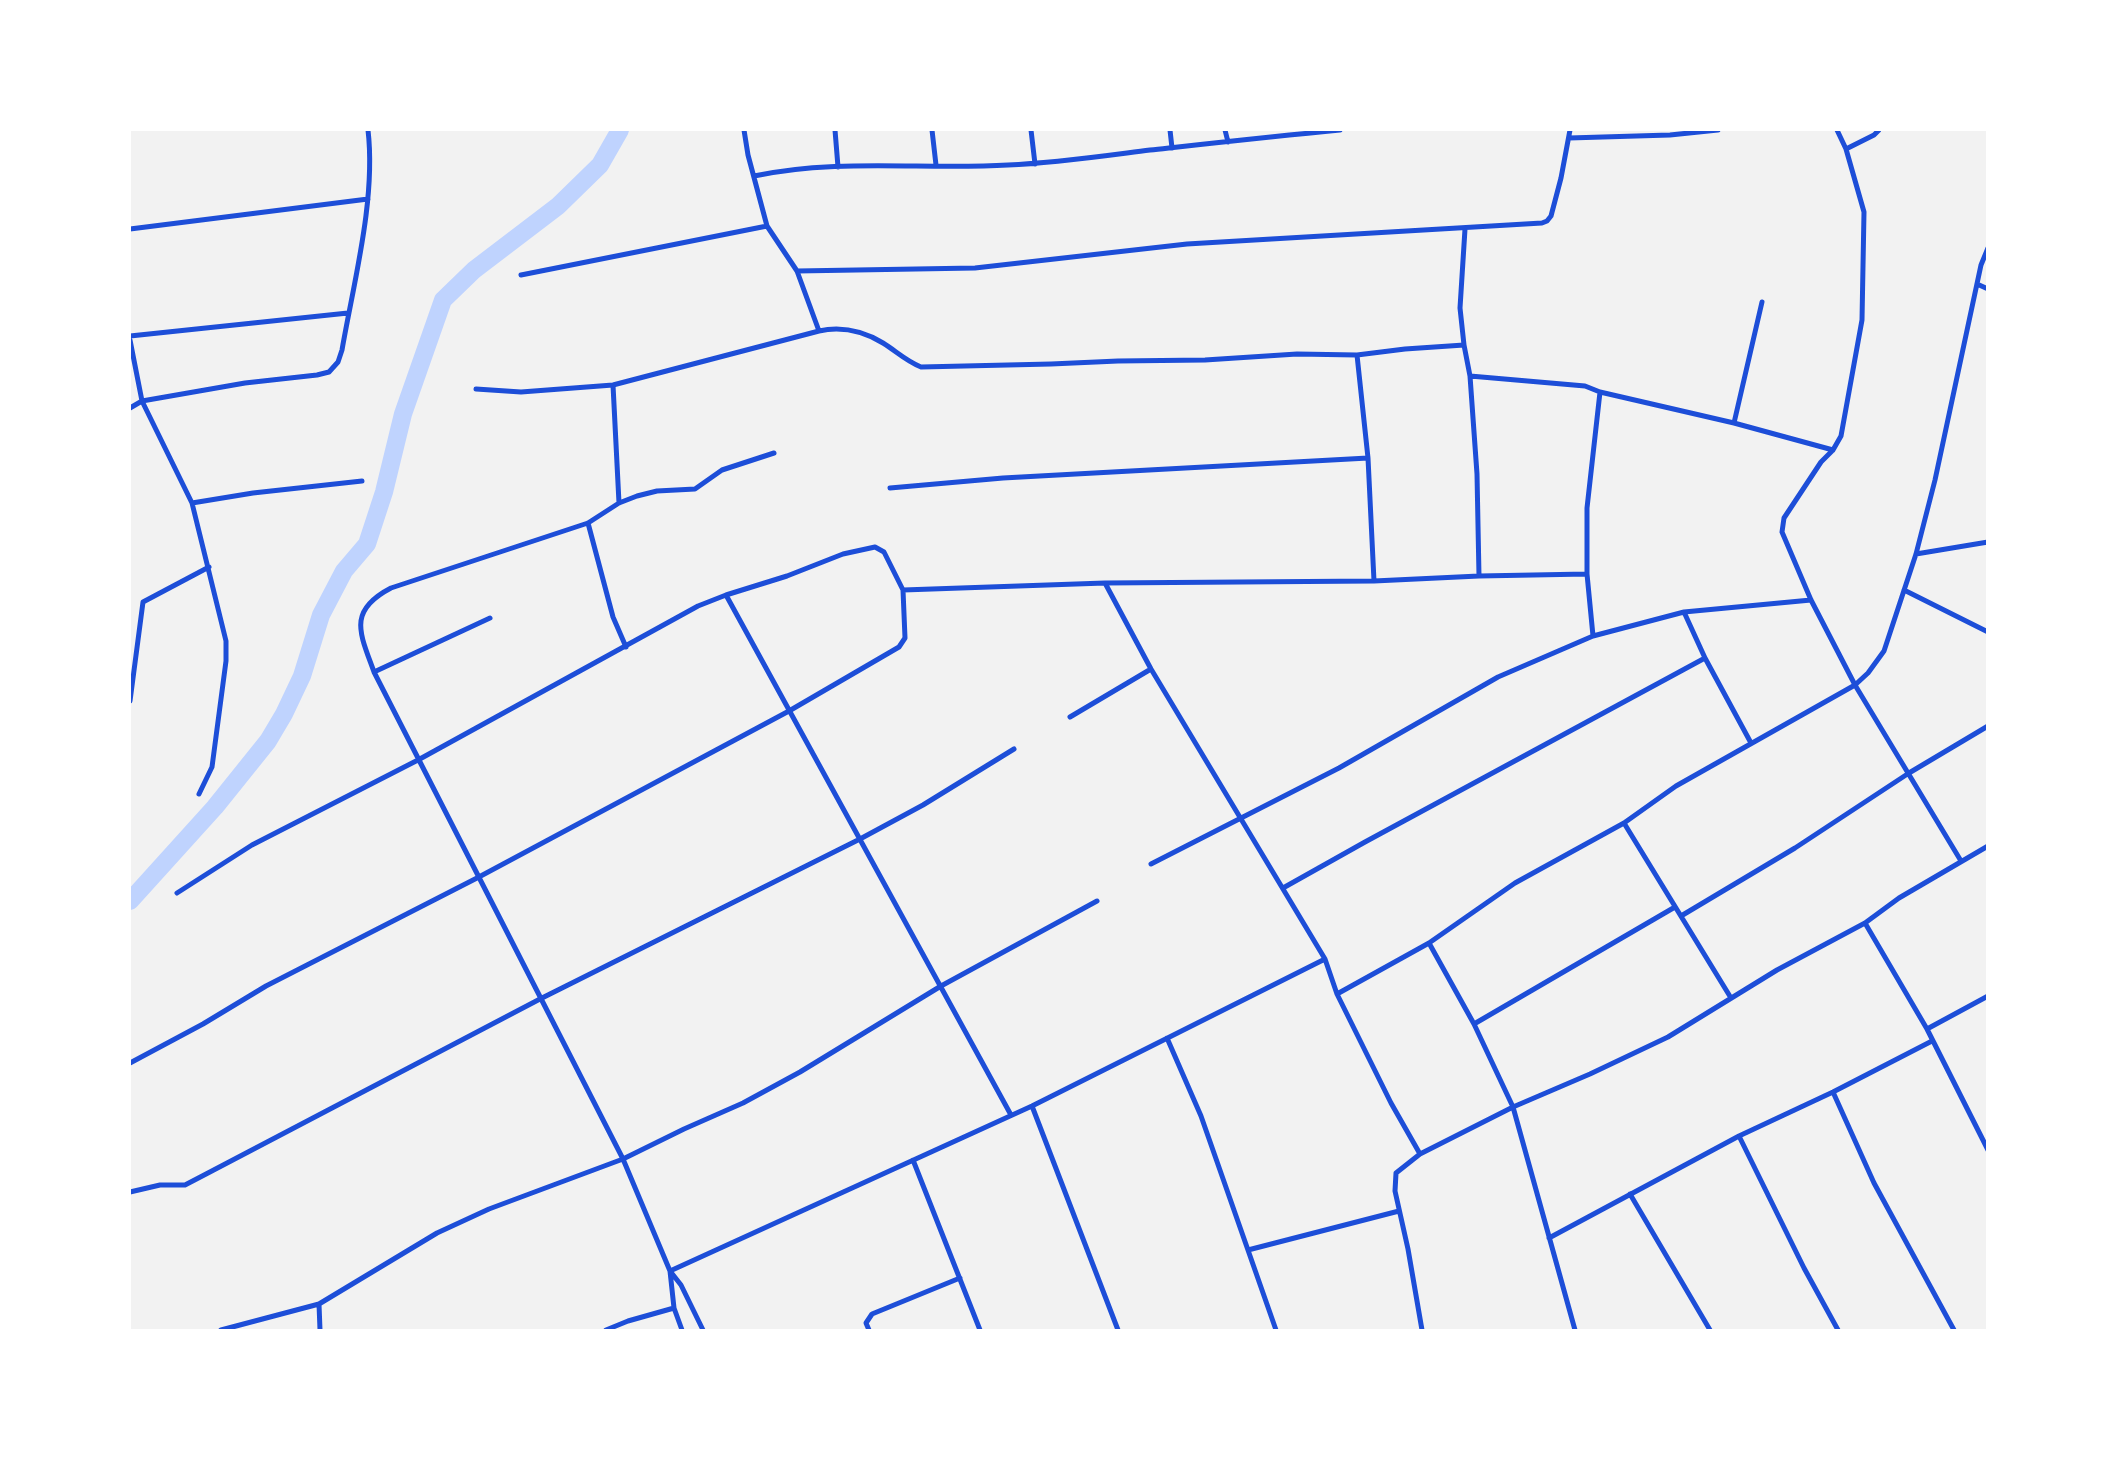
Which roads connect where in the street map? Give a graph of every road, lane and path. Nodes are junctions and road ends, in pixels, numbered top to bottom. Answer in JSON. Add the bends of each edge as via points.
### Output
{"nodes":[{"id":1,"x":368,"y":130,"type":"edge"},
{"id":2,"x":744,"y":130,"type":"edge"},
{"id":3,"x":835,"y":130,"type":"edge"},
{"id":4,"x":932,"y":130,"type":"edge"},
{"id":5,"x":1031,"y":130,"type":"edge"},
{"id":6,"x":1170,"y":130,"type":"edge"},
{"id":7,"x":1226,"y":130,"type":"edge"},
{"id":8,"x":1340,"y":130,"type":"edge"},
{"id":9,"x":1570,"y":130,"type":"edge"},
{"id":10,"x":1718,"y":130,"type":"edge"},
{"id":11,"x":1837,"y":130,"type":"edge"},
{"id":12,"x":1879,"y":130,"type":"edge"},
{"id":13,"x":1569,"y":138,"type":"junction"},
{"id":14,"x":1228,"y":142,"type":"junction"},
{"id":15,"x":1172,"y":148,"type":"junction"},
{"id":16,"x":1846,"y":149,"type":"junction"},
{"id":17,"x":1035,"y":164,"type":"junction"},
{"id":18,"x":936,"y":165,"type":"junction"},
{"id":19,"x":838,"y":167,"type":"junction"},
{"id":20,"x":754,"y":176,"type":"junction"},
{"id":21,"x":368,"y":199,"type":"junction"},
{"id":22,"x":767,"y":226,"type":"junction"},
{"id":23,"x":130,"y":229,"type":"edge"},
{"id":24,"x":1465,"y":229,"type":"junction"},
{"id":25,"x":1987,"y":248,"type":"edge"},
{"id":26,"x":797,"y":271,"type":"junction"},
{"id":27,"x":521,"y":275,"type":"dead end"},
{"id":28,"x":1977,"y":284,"type":"junction"},
{"id":29,"x":1987,"y":289,"type":"edge"},
{"id":30,"x":1762,"y":302,"type":"dead end"},
{"id":31,"x":348,"y":313,"type":"junction"},
{"id":32,"x":819,"y":331,"type":"junction"},
{"id":33,"x":130,"y":338,"type":"edge"},
{"id":34,"x":1464,"y":345,"type":"junction"},
{"id":35,"x":1357,"y":355,"type":"junction"},
{"id":36,"x":1470,"y":376,"type":"junction"},
{"id":37,"x":613,"y":385,"type":"junction"},
{"id":38,"x":477,"y":389,"type":"dead end"},
{"id":39,"x":1600,"y":392,"type":"junction"},
{"id":40,"x":142,"y":401,"type":"junction"},
{"id":41,"x":130,"y":408,"type":"edge"},
{"id":42,"x":1734,"y":423,"type":"junction"},
{"id":43,"x":1833,"y":450,"type":"junction"},
{"id":44,"x":774,"y":453,"type":"dead end"},
{"id":45,"x":1368,"y":458,"type":"junction"},
{"id":46,"x":362,"y":481,"type":"dead end"},
{"id":47,"x":890,"y":488,"type":"dead end"},
{"id":48,"x":192,"y":503,"type":"junction"},
{"id":49,"x":619,"y":503,"type":"junction"},
{"id":50,"x":588,"y":523,"type":"junction"},
{"id":51,"x":1987,"y":543,"type":"edge"},
{"id":52,"x":1916,"y":554,"type":"junction"},
{"id":53,"x":209,"y":567,"type":"junction"},
{"id":54,"x":1587,"y":574,"type":"junction"},
{"id":55,"x":1479,"y":576,"type":"junction"},
{"id":56,"x":1374,"y":581,"type":"junction"},
{"id":57,"x":1105,"y":583,"type":"junction"},
{"id":58,"x":903,"y":590,"type":"junction"},
{"id":59,"x":1904,"y":590,"type":"junction"},
{"id":60,"x":726,"y":595,"type":"junction"},
{"id":61,"x":1811,"y":600,"type":"junction"},
{"id":62,"x":1684,"y":612,"type":"junction"},
{"id":63,"x":490,"y":618,"type":"dead end"},
{"id":64,"x":1987,"y":632,"type":"edge"},
{"id":65,"x":1593,"y":636,"type":"junction"},
{"id":66,"x":626,"y":647,"type":"junction"},
{"id":67,"x":1705,"y":658,"type":"junction"},
{"id":68,"x":1151,"y":669,"type":"junction"},
{"id":69,"x":374,"y":672,"type":"junction"},
{"id":70,"x":1855,"y":685,"type":"junction"},
{"id":71,"x":130,"y":701,"type":"edge"},
{"id":72,"x":789,"y":711,"type":"junction"},
{"id":73,"x":1070,"y":717,"type":"dead end"},
{"id":74,"x":1987,"y":726,"type":"edge"},
{"id":75,"x":1751,"y":743,"type":"junction"},
{"id":76,"x":1014,"y":749,"type":"dead end"},
{"id":77,"x":418,"y":761,"type":"junction"},
{"id":78,"x":1909,"y":774,"type":"junction"},
{"id":79,"x":200,"y":794,"type":"dead end"},
{"id":80,"x":1240,"y":818,"type":"junction"},
{"id":81,"x":1624,"y":822,"type":"junction"},
{"id":82,"x":860,"y":839,"type":"junction"},
{"id":83,"x":1987,"y":846,"type":"edge"},
{"id":84,"x":1961,"y":861,"type":"junction"},
{"id":85,"x":1151,"y":864,"type":"dead end"},
{"id":86,"x":477,"y":878,"type":"junction"},
{"id":87,"x":1283,"y":888,"type":"junction"},
{"id":88,"x":177,"y":893,"type":"dead end"},
{"id":89,"x":1097,"y":901,"type":"dead end"},
{"id":90,"x":1675,"y":907,"type":"junction"},
{"id":91,"x":1681,"y":916,"type":"junction"},
{"id":92,"x":1865,"y":923,"type":"junction"},
{"id":93,"x":1429,"y":943,"type":"junction"},
{"id":94,"x":1325,"y":959,"type":"junction"},
{"id":95,"x":941,"y":986,"type":"junction"},
{"id":96,"x":1337,"y":994,"type":"junction"},
{"id":97,"x":1987,"y":996,"type":"edge"},
{"id":98,"x":1731,"y":998,"type":"junction"},
{"id":99,"x":540,"y":999,"type":"junction"},
{"id":100,"x":1474,"y":1024,"type":"junction"},
{"id":101,"x":1927,"y":1029,"type":"junction"},
{"id":102,"x":1167,"y":1038,"type":"junction"},
{"id":103,"x":1932,"y":1041,"type":"junction"},
{"id":104,"x":130,"y":1063,"type":"edge"},
{"id":105,"x":1833,"y":1092,"type":"junction"},
{"id":106,"x":1032,"y":1106,"type":"junction"},
{"id":107,"x":1513,"y":1107,"type":"junction"},
{"id":108,"x":1011,"y":1115,"type":"junction"},
{"id":109,"x":1739,"y":1136,"type":"junction"},
{"id":110,"x":1987,"y":1150,"type":"edge"},
{"id":111,"x":1420,"y":1154,"type":"junction"},
{"id":112,"x":623,"y":1160,"type":"junction"},
{"id":113,"x":913,"y":1160,"type":"junction"},
{"id":114,"x":130,"y":1192,"type":"edge"},
{"id":115,"x":1630,"y":1194,"type":"junction"},
{"id":116,"x":1399,"y":1211,"type":"junction"},
{"id":117,"x":1549,"y":1238,"type":"junction"},
{"id":118,"x":1248,"y":1250,"type":"junction"},
{"id":119,"x":670,"y":1271,"type":"junction"},
{"id":120,"x":960,"y":1278,"type":"junction"},
{"id":121,"x":319,"y":1304,"type":"junction"},
{"id":122,"x":674,"y":1308,"type":"junction"},
{"id":123,"x":221,"y":1331,"type":"edge"},
{"id":124,"x":320,"y":1331,"type":"edge"},
{"id":125,"x":606,"y":1331,"type":"edge"},
{"id":126,"x":682,"y":1331,"type":"edge"},
{"id":127,"x":703,"y":1331,"type":"edge"},
{"id":128,"x":869,"y":1331,"type":"edge"},
{"id":129,"x":980,"y":1331,"type":"edge"},
{"id":130,"x":1118,"y":1331,"type":"edge"},
{"id":131,"x":1276,"y":1331,"type":"edge"},
{"id":132,"x":1422,"y":1331,"type":"edge"},
{"id":133,"x":1575,"y":1331,"type":"edge"},
{"id":134,"x":1710,"y":1331,"type":"edge"},
{"id":135,"x":1838,"y":1331,"type":"edge"},
{"id":136,"x":1954,"y":1331,"type":"edge"}],
"edges":[{"from":1,"to":21,"type":"street"},
{"from":2,"to":20,"type":"street"},
{"from":3,"to":19,"type":"street"},
{"from":4,"to":18,"type":"street"},
{"from":5,"to":17,"type":"street"},
{"from":6,"to":15,"type":"street"},
{"from":7,"to":14,"type":"street"},
{"from":8,"to":14,"type":"street"},
{"from":9,"to":13,"type":"street"},
{"from":10,"to":13,"type":"street"},
{"from":11,"to":16,"type":"street"},
{"from":12,"to":16,"type":"street"},
{"from":13,"to":24,"type":"street","via":[[1548,221]]},
{"from":14,"to":15,"type":"street"},
{"from":15,"to":17,"type":"street"},
{"from":16,"to":43,"type":"street","via":[[1864,212],[1862,320],[1840,436]]},
{"from":17,"to":18,"type":"street"},
{"from":18,"to":19,"type":"street"},
{"from":19,"to":20,"type":"street"},
{"from":20,"to":22,"type":"street"},
{"from":21,"to":23,"type":"street"},
{"from":21,"to":31,"type":"street"},
{"from":22,"to":26,"type":"street"},
{"from":22,"to":27,"type":"street"},
{"from":24,"to":26,"type":"street","via":[[1187,244],[975,268]]},
{"from":24,"to":34,"type":"street","via":[[1460,308]]},
{"from":25,"to":28,"type":"street"},
{"from":26,"to":32,"type":"street"},
{"from":28,"to":29,"type":"street"},
{"from":28,"to":52,"type":"street"},
{"from":30,"to":42,"type":"street"},
{"from":31,"to":33,"type":"street"},
{"from":31,"to":40,"type":"street","via":[[342,350],[330,372]]},
{"from":32,"to":35,"type":"street","via":[[850,329],[921,367]]},
{"from":32,"to":37,"type":"street"},
{"from":33,"to":40,"type":"street"},
{"from":34,"to":35,"type":"street"},
{"from":34,"to":36,"type":"street"},
{"from":35,"to":45,"type":"street"},
{"from":36,"to":39,"type":"street","via":[[1573,384]]},
{"from":36,"to":55,"type":"street"},
{"from":37,"to":38,"type":"street","via":[[521,392]]},
{"from":37,"to":49,"type":"street"},
{"from":39,"to":42,"type":"street"},
{"from":39,"to":54,"type":"street","via":[[1587,508]]},
{"from":40,"to":41,"type":"street"},
{"from":40,"to":48,"type":"street"},
{"from":42,"to":43,"type":"street"},
{"from":43,"to":61,"type":"street","via":[[1782,525]]},
{"from":44,"to":49,"type":"street","via":[[722,470],[695,489],[646,494]]},
{"from":45,"to":47,"type":"street"},
{"from":45,"to":56,"type":"street"},
{"from":46,"to":48,"type":"street"},
{"from":48,"to":53,"type":"street"},
{"from":49,"to":50,"type":"street"},
{"from":50,"to":66,"type":"street"},
{"from":50,"to":69,"type":"street","via":[[374,597],[365,607],[360,635]]},
{"from":51,"to":52,"type":"street"},
{"from":52,"to":59,"type":"street"},
{"from":53,"to":71,"type":"street","via":[[143,602]]},
{"from":53,"to":79,"type":"street","via":[[226,641],[226,661],[212,767]]},
{"from":54,"to":55,"type":"street"},
{"from":54,"to":65,"type":"street"},
{"from":55,"to":56,"type":"street"},
{"from":56,"to":57,"type":"street"},
{"from":57,"to":58,"type":"street"},
{"from":57,"to":68,"type":"street"},
{"from":58,"to":60,"type":"street","via":[[884,552],[875,547],[828,558]]},
{"from":58,"to":72,"type":"street","via":[[905,638],[901,645]]},
{"from":59,"to":64,"type":"street"},
{"from":59,"to":70,"type":"street","via":[[1884,651]]},
{"from":60,"to":66,"type":"street"},
{"from":60,"to":72,"type":"street"},
{"from":61,"to":62,"type":"street"},
{"from":61,"to":70,"type":"street"},
{"from":62,"to":65,"type":"street"},
{"from":62,"to":67,"type":"street"},
{"from":63,"to":69,"type":"street"},
{"from":65,"to":80,"type":"street","via":[[1498,677],[1339,768]]},
{"from":66,"to":77,"type":"street"},
{"from":67,"to":75,"type":"street"},
{"from":67,"to":87,"type":"street"},
{"from":68,"to":73,"type":"street"},
{"from":68,"to":80,"type":"street"},
{"from":69,"to":77,"type":"street"},
{"from":70,"to":75,"type":"street"},
{"from":70,"to":78,"type":"street"},
{"from":72,"to":82,"type":"street"},
{"from":72,"to":86,"type":"street"},
{"from":74,"to":78,"type":"street"},
{"from":75,"to":81,"type":"street"},
{"from":76,"to":82,"type":"street"},
{"from":77,"to":86,"type":"street"},
{"from":77,"to":88,"type":"street","via":[[252,845]]},
{"from":78,"to":84,"type":"street"},
{"from":78,"to":91,"type":"street"},
{"from":80,"to":85,"type":"street"},
{"from":80,"to":87,"type":"street"},
{"from":81,"to":90,"type":"street"},
{"from":81,"to":93,"type":"street","via":[[1515,883]]},
{"from":82,"to":95,"type":"street"},
{"from":82,"to":99,"type":"street"},
{"from":83,"to":84,"type":"street"},
{"from":84,"to":92,"type":"street"},
{"from":86,"to":99,"type":"street"},
{"from":86,"to":104,"type":"street","via":[[266,986]]},
{"from":87,"to":94,"type":"street"},
{"from":89,"to":95,"type":"street"},
{"from":90,"to":91,"type":"street"},
{"from":90,"to":100,"type":"street"},
{"from":91,"to":98,"type":"street"},
{"from":92,"to":98,"type":"street"},
{"from":92,"to":101,"type":"street"},
{"from":93,"to":96,"type":"street"},
{"from":93,"to":100,"type":"street"},
{"from":94,"to":96,"type":"street"},
{"from":94,"to":102,"type":"street"},
{"from":95,"to":108,"type":"street"},
{"from":95,"to":112,"type":"street","via":[[800,1072]]},
{"from":96,"to":111,"type":"street"},
{"from":97,"to":101,"type":"street"},
{"from":98,"to":107,"type":"street","via":[[1668,1037]]},
{"from":99,"to":112,"type":"street"},
{"from":99,"to":114,"type":"street","via":[[185,1185]]},
{"from":100,"to":107,"type":"street"},
{"from":101,"to":103,"type":"street"},
{"from":102,"to":106,"type":"street"},
{"from":102,"to":118,"type":"street","via":[[1201,1116]]},
{"from":103,"to":105,"type":"street"},
{"from":103,"to":110,"type":"street"},
{"from":105,"to":109,"type":"street"},
{"from":105,"to":136,"type":"street","via":[[1874,1184]]},
{"from":106,"to":108,"type":"street"},
{"from":106,"to":130,"type":"street"},
{"from":107,"to":111,"type":"street"},
{"from":107,"to":117,"type":"street"},
{"from":108,"to":113,"type":"street"},
{"from":109,"to":115,"type":"street"},
{"from":109,"to":135,"type":"street"},
{"from":111,"to":116,"type":"street","via":[[1396,1173]]},
{"from":112,"to":119,"type":"street"},
{"from":112,"to":121,"type":"street","via":[[437,1233]]},
{"from":113,"to":119,"type":"street"},
{"from":113,"to":120,"type":"street"},
{"from":115,"to":117,"type":"street"},
{"from":115,"to":134,"type":"street"},
{"from":116,"to":118,"type":"street"},
{"from":116,"to":132,"type":"street"},
{"from":117,"to":133,"type":"street"},
{"from":118,"to":131,"type":"street"},
{"from":119,"to":122,"type":"street"},
{"from":119,"to":127,"type":"street"},
{"from":120,"to":128,"type":"street","via":[[872,1314],[866,1323]]},
{"from":120,"to":129,"type":"street"},
{"from":121,"to":123,"type":"street"},
{"from":121,"to":124,"type":"street"},
{"from":122,"to":125,"type":"street"},
{"from":122,"to":126,"type":"street"}]}
